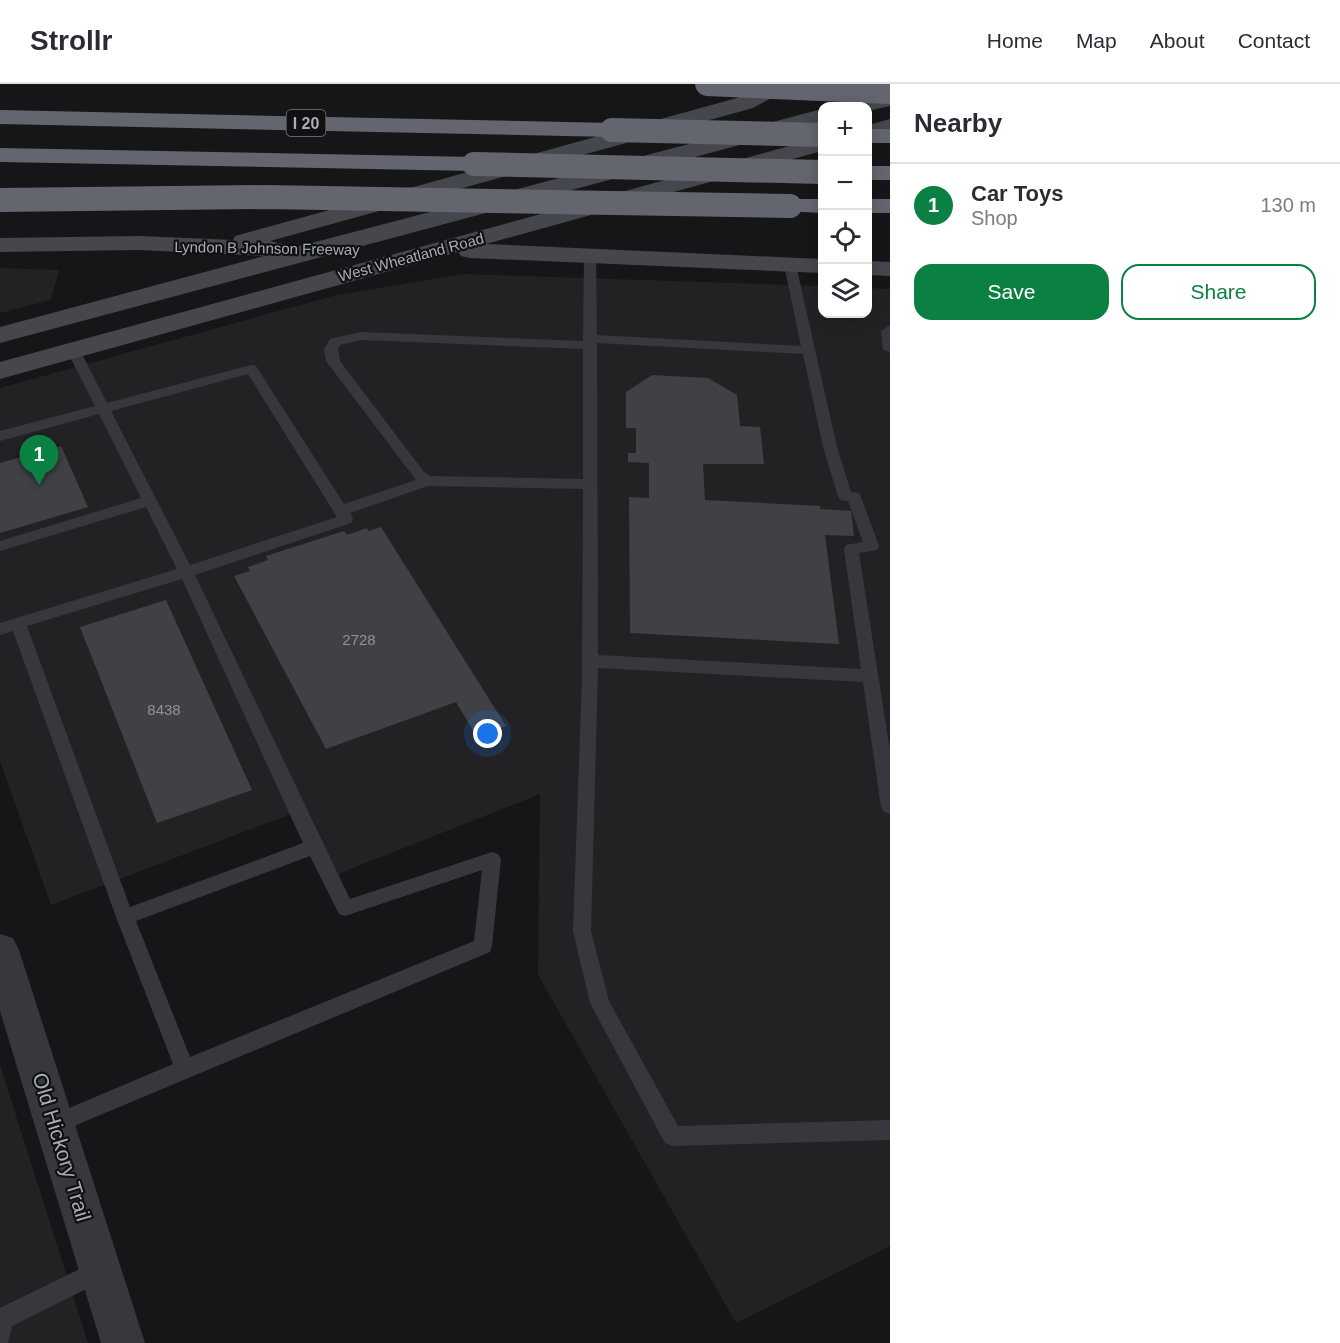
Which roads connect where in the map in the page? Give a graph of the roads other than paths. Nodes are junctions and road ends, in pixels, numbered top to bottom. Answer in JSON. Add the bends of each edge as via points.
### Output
{"nodes":[{"id":1,"x":707,"y":84,"type":"edge"},
{"id":2,"x":767,"y":84,"type":"edge"},
{"id":3,"x":890,"y":92,"type":"edge"},
{"id":4,"x":890,"y":99,"type":"edge"},
{"id":5,"x":872,"y":103,"type":"edge"},
{"id":6,"x":0,"y":117,"type":"edge"},
{"id":7,"x":818,"y":117,"type":"edge"},
{"id":8,"x":890,"y":126,"type":"edge"},
{"id":9,"x":872,"y":132,"type":"edge"},
{"id":10,"x":872,"y":134,"type":"edge"},
{"id":11,"x":818,"y":135,"type":"edge"},
{"id":12,"x":890,"y":136,"type":"edge"},
{"id":13,"x":818,"y":145,"type":"edge"},
{"id":14,"x":0,"y":154,"type":"edge"},
{"id":15,"x":818,"y":172,"type":"edge"},
{"id":16,"x":554,"y":187,"type":"junction"},
{"id":17,"x":0,"y":200,"type":"edge"},
{"id":18,"x":818,"y":206,"type":"edge"},
{"id":19,"x":872,"y":206,"type":"edge"},
{"id":20,"x":890,"y":207,"type":"edge"},
{"id":21,"x":139,"y":243,"type":"junction"},
{"id":22,"x":489,"y":244,"type":"junction"},
{"id":23,"x":0,"y":245,"type":"edge"},
{"id":24,"x":219,"y":248,"type":"junction"},
{"id":25,"x":439,"y":249,"type":"junction"},
{"id":26,"x":310,"y":250,"type":"junction"},
{"id":27,"x":590,"y":256,"type":"junction"},
{"id":28,"x":790,"y":265,"type":"junction"},
{"id":29,"x":818,"y":266,"type":"edge"},
{"id":30,"x":872,"y":268,"type":"edge"},
{"id":31,"x":890,"y":269,"type":"edge"},
{"id":32,"x":150,"y":294,"type":"junction"},
{"id":33,"x":890,"y":328,"type":"edge"},
{"id":34,"x":0,"y":335,"type":"edge"},
{"id":35,"x":590,"y":342,"type":"junction"},
{"id":36,"x":890,"y":349,"type":"edge"},
{"id":37,"x":809,"y":350,"type":"junction"},
{"id":38,"x":74,"y":351,"type":"junction"},
{"id":39,"x":0,"y":371,"type":"edge"},
{"id":40,"x":102,"y":407,"type":"junction"},
{"id":41,"x":0,"y":436,"type":"edge"},
{"id":42,"x":428,"y":481,"type":"junction"},
{"id":43,"x":590,"y":484,"type":"junction"},
{"id":44,"x":150,"y":501,"type":"junction"},
{"id":45,"x":340,"y":511,"type":"junction"},
{"id":46,"x":0,"y":546,"type":"edge"},
{"id":47,"x":186,"y":573,"type":"junction"},
{"id":48,"x":18,"y":624,"type":"junction"},
{"id":49,"x":0,"y":629,"type":"edge"},
{"id":50,"x":589,"y":661,"type":"junction"},
{"id":51,"x":870,"y":676,"type":"junction"},
{"id":52,"x":890,"y":807,"type":"edge"},
{"id":53,"x":314,"y":847,"type":"junction"},
{"id":54,"x":125,"y":917,"type":"junction"},
{"id":55,"x":0,"y":950,"type":"edge"},
{"id":56,"x":185,"y":1069,"type":"junction"},
{"id":57,"x":55,"y":1124,"type":"junction"},
{"id":58,"x":890,"y":1130,"type":"edge"},
{"id":59,"x":100,"y":1270,"type":"junction"},
{"id":60,"x":1,"y":1324,"type":"edge"},
{"id":61,"x":123,"y":1343,"type":"edge"}],
"edges":[{"from":1,"to":3,"type":"highway","bridge":true},
{"from":2,"to":24,"type":"main road","via":[[765,92],[744,104]]},
{"from":4,"to":5,"type":"main road"},
{"from":6,"to":11,"type":"highway","number":"I 20","bridge":true},
{"from":7,"to":16,"type":"main road","name":"West Wheatland Road"},
{"from":8,"to":9,"type":"main road"},
{"from":10,"to":12,"type":"highway"},
{"from":13,"to":22,"type":"main road","name":"West Wheatland Road"},
{"from":14,"to":15,"type":"highway","number":"I 20","bridge":true},
{"from":16,"to":22,"type":"main road","via":[[542,201],[499,215],[483,228]]},
{"from":16,"to":26,"type":"main road","name":"West Wheatland Road"},
{"from":17,"to":18,"type":"highway","bridge":true,"via":[[266,197]]},
{"from":19,"to":20,"type":"highway"},
{"from":21,"to":23,"type":"main road","name":"Lyndon B Johnson Freeway"},
{"from":21,"to":24,"type":"main road","name":"Lyndon B Johnson Freeway"},
{"from":21,"to":32,"type":"main road","via":[[164,254],[169,263],[167,275]]},
{"from":22,"to":25,"type":"main road","name":"Lyndon B Johnson Freeway"},
{"from":22,"to":27,"type":"main road","name":"Lyndon B Johnson Freeway"},
{"from":24,"to":26,"type":"main road","name":"Lyndon B Johnson Freeway"},
{"from":25,"to":26,"type":"main road","name":"Lyndon B Johnson Freeway"},
{"from":25,"to":38,"type":"main road","name":"West Wheatland Road"},
{"from":26,"to":32,"type":"main road","name":"West Wheatland Road"},
{"from":27,"to":28,"type":"main road","name":"Lyndon B Johnson Freeway"},
{"from":27,"to":35,"type":"lane"},
{"from":28,"to":29,"type":"main road","name":"Lyndon B Johnson Freeway"},
{"from":28,"to":37,"type":"lane"},
{"from":30,"to":31,"type":"main road"},
{"from":32,"to":34,"type":"main road","name":"West Wheatland Road"},
{"from":33,"to":36,"type":"lane","via":[[886,331]]},
{"from":35,"to":37,"type":"lane"},
{"from":35,"to":42,"type":"lane","via":[[361,336],[335,342],[331,349],[333,361],[419,475]]},
{"from":35,"to":43,"type":"lane"},
{"from":37,"to":51,"type":"lane","via":[[845,496],[854,497],[872,546],[851,549]]},
{"from":38,"to":39,"type":"main road","name":"West Wheatland Road"},
{"from":38,"to":40,"type":"lane"},
{"from":40,"to":41,"type":"lane"},
{"from":40,"to":44,"type":"lane"},
{"from":40,"to":45,"type":"lane","via":[[251,369]]},
{"from":42,"to":43,"type":"lane"},
{"from":42,"to":45,"type":"lane"},
{"from":43,"to":50,"type":"lane"},
{"from":44,"to":46,"type":"lane"},
{"from":44,"to":47,"type":"lane"},
{"from":45,"to":47,"type":"lane","via":[[346,519]]},
{"from":47,"to":48,"type":"lane"},
{"from":47,"to":53,"type":"lane"},
{"from":48,"to":49,"type":"lane"},
{"from":48,"to":54,"type":"lane"},
{"from":50,"to":51,"type":"lane"},
{"from":50,"to":58,"type":"lane","via":[[582,931],[600,1002],[672,1136]]},
{"from":51,"to":52,"type":"lane"},
{"from":53,"to":54,"type":"lane"},
{"from":53,"to":56,"type":"lane","via":[[345,908],[492,858],[483,946]]},
{"from":54,"to":56,"type":"lane"},
{"from":55,"to":57,"type":"street","name":"Old Hickory Trail"},
{"from":56,"to":57,"type":"lane"},
{"from":57,"to":59,"type":"street","name":"Old Hickory Trail"},
{"from":59,"to":60,"type":"lane"},
{"from":59,"to":61,"type":"street","name":"Old Hickory Trail"}]}
